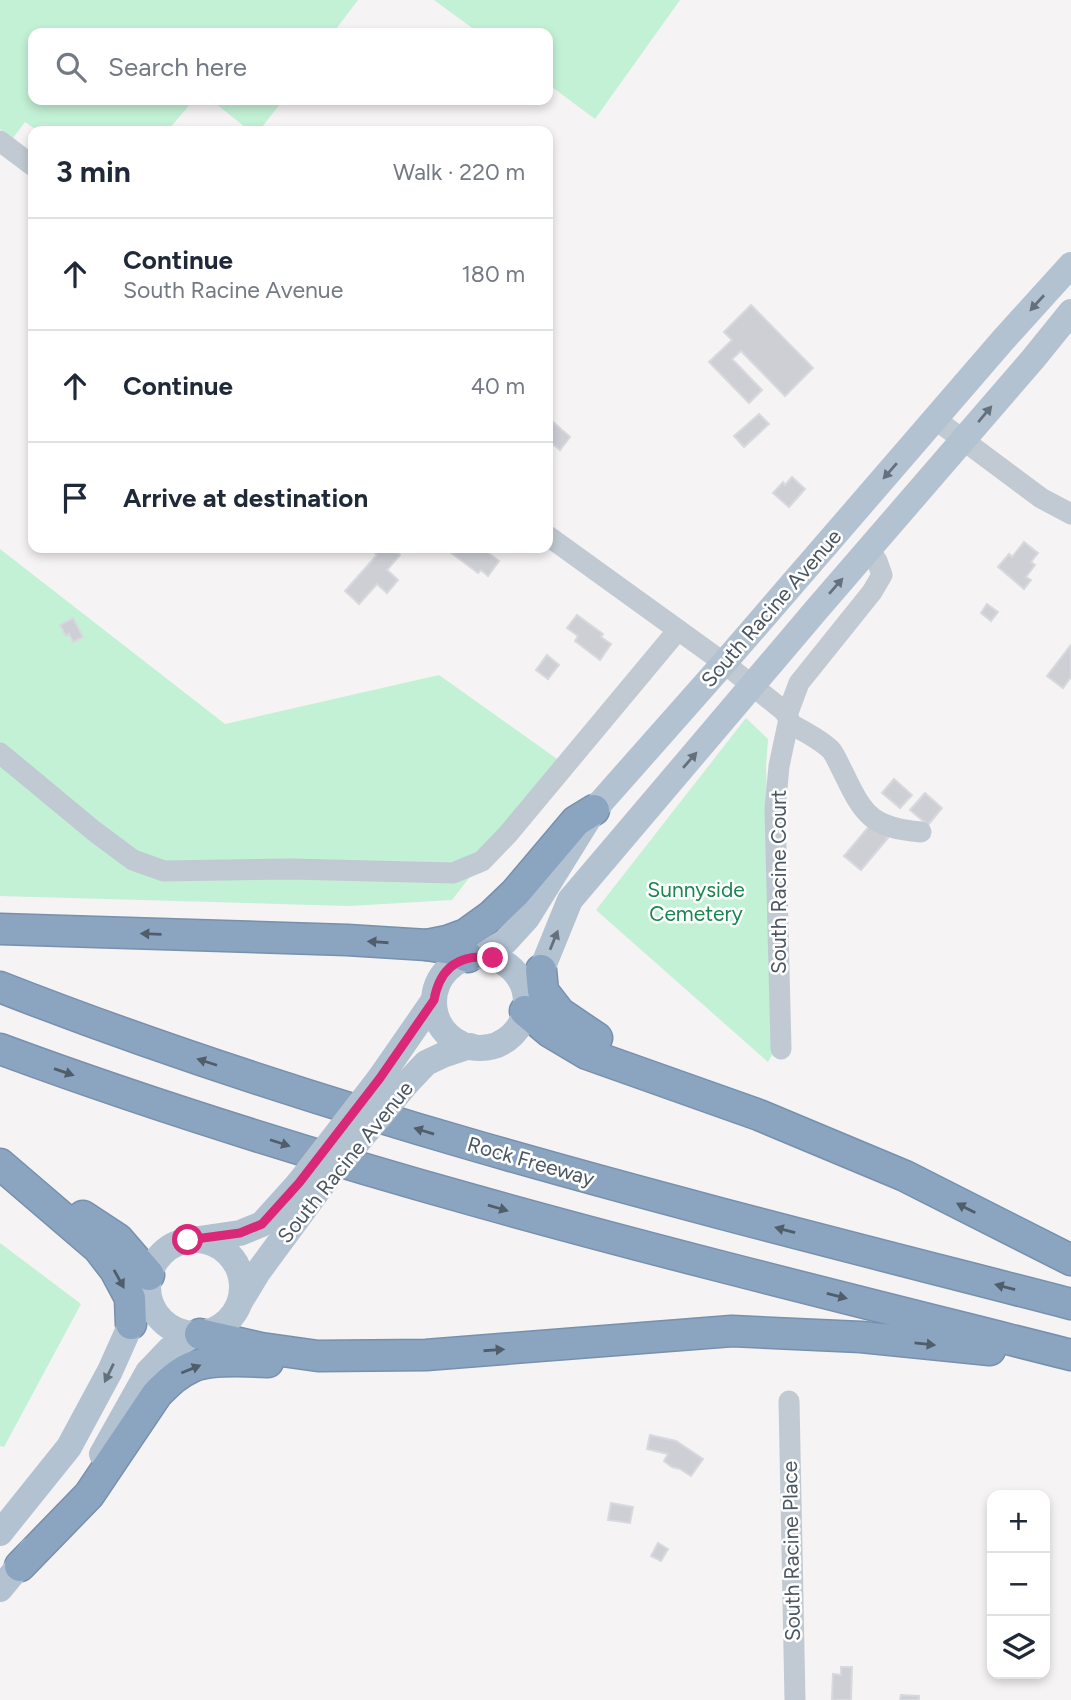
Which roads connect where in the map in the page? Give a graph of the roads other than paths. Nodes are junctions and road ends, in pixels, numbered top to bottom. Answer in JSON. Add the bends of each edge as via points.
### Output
{"nodes":[{"id":1,"x":0,"y":141,"type":"edge"},
{"id":2,"x":28,"y":162,"type":"edge"},
{"id":3,"x":1071,"y":265,"type":"edge"},
{"id":4,"x":1071,"y":312,"type":"edge"},
{"id":5,"x":935,"y":419,"type":"junction"},
{"id":6,"x":963,"y":440,"type":"junction"},
{"id":7,"x":1071,"y":514,"type":"edge"},
{"id":8,"x":553,"y":541,"type":"edge"},
{"id":9,"x":869,"y":549,"type":"junction"},
{"id":10,"x":678,"y":630,"type":"junction"},
{"id":11,"x":724,"y":663,"type":"junction"},
{"id":12,"x":752,"y":686,"type":"junction"},
{"id":13,"x":788,"y":719,"type":"junction"},
{"id":14,"x":0,"y":753,"type":"edge"},
{"id":15,"x":594,"y":810,"type":"junction"},
{"id":16,"x":921,"y":832,"type":"dead end"},
{"id":17,"x":0,"y":929,"type":"edge"},
{"id":18,"x":427,"y":946,"type":"junction"},
{"id":19,"x":475,"y":957,"type":"junction"},
{"id":20,"x":541,"y":971,"type":"junction"},
{"id":21,"x":0,"y":987,"type":"edge"},
{"id":22,"x":434,"y":1000,"type":"junction"},
{"id":23,"x":525,"y":1007,"type":"junction"},
{"id":24,"x":470,"y":1046,"type":"junction"},
{"id":25,"x":0,"y":1049,"type":"edge"},
{"id":26,"x":781,"y":1049,"type":"dead end"},
{"id":27,"x":759,"y":1115,"type":"junction"},
{"id":28,"x":0,"y":1158,"type":"edge"},
{"id":29,"x":0,"y":1164,"type":"edge"},
{"id":30,"x":310,"y":1184,"type":"junction"},
{"id":31,"x":188,"y":1240,"type":"junction"},
{"id":32,"x":1071,"y":1260,"type":"edge"},
{"id":33,"x":148,"y":1282,"type":"junction"},
{"id":34,"x":240,"y":1301,"type":"junction"},
{"id":35,"x":1071,"y":1304,"type":"edge"},
{"id":36,"x":131,"y":1324,"type":"junction"},
{"id":37,"x":196,"y":1334,"type":"junction"},
{"id":38,"x":426,"y":1355,"type":"junction"},
{"id":39,"x":1071,"y":1357,"type":"edge"},
{"id":40,"x":789,"y":1401,"type":"dead end"},
{"id":41,"x":0,"y":1533,"type":"edge"},
{"id":42,"x":20,"y":1566,"type":"junction"},
{"id":43,"x":0,"y":1589,"type":"edge"},
{"id":44,"x":795,"y":1700,"type":"edge"}],
"edges":[{"from":1,"to":2,"type":"street"},
{"from":3,"to":5,"type":"main road","name":"South Racine Avenue","one_way":true},
{"from":6,"to":4,"type":"main road","name":"South Racine Avenue","one_way":true},
{"from":5,"to":6,"type":"street"},
{"from":5,"to":11,"type":"main road","name":"South Racine Avenue","one_way":true},
{"from":6,"to":7,"type":"street","via":[[1041,498]]},
{"from":6,"to":9,"type":"main road","name":"South Racine Avenue"},
{"from":8,"to":10,"type":"street"},
{"from":12,"to":9,"type":"main road","name":"South Racine Avenue","one_way":true},
{"from":9,"to":13,"type":"street","name":"South Racine Court","via":[[882,575],[799,683]]},
{"from":10,"to":11,"type":"street"},
{"from":10,"to":14,"type":"street","via":[[508,834],[482,861],[453,873],[164,872],[123,853]]},
{"from":11,"to":12,"type":"street"},
{"from":11,"to":15,"type":"main road","name":"South Racine Avenue"},
{"from":12,"to":13,"type":"street"},
{"from":20,"to":12,"type":"main road","name":"South Racine Avenue","one_way":true,"via":[[570,900]]},
{"from":13,"to":16,"type":"street","via":[[832,751],[854,795],[874,820]]},
{"from":13,"to":26,"type":"street","name":"South Racine Court","via":[[775,809]]},
{"from":15,"to":18,"type":"highway","via":[[576,821],[491,916],[466,934]]},
{"from":15,"to":19,"type":"main road","name":"South Racine Avenue","via":[[527,918],[505,942]]},
{"from":18,"to":17,"type":"highway","one_way":true},
{"from":18,"to":19,"type":"highway"},
{"from":19,"to":22,"type":"main road","via":[[455,963],[444,973]]},
{"from":19,"to":23,"type":"main road","via":[[493,958],[513,970],[524,991]]},
{"from":20,"to":23,"type":"main road","name":"South Racine Avenue"},
{"from":20,"to":27,"type":"highway","via":[[544,991],[560,1013],[598,1039]]},
{"from":35,"to":21,"type":"highway","name":"Rock Freeway","one_way":true,"via":[[512,1157],[126,1035]]},
{"from":22,"to":24,"type":"main road","via":[[444,1030]]},
{"from":22,"to":30,"type":"main road","name":"South Racine Avenue","bridge":true},
{"from":23,"to":24,"type":"main road","via":[[511,1036],[499,1044]]},
{"from":23,"to":27,"type":"highway","via":[[550,1032],[587,1054]]},
{"from":24,"to":30,"type":"main road","name":"South Racine Avenue","bridge":true,"via":[[426,1063]]},
{"from":25,"to":39,"type":"highway","one_way":true,"via":[[159,1105],[506,1211]]},
{"from":32,"to":27,"type":"highway","one_way":true,"via":[[905,1176]]},
{"from":28,"to":33,"type":"highway","via":[[118,1240]]},
{"from":29,"to":36,"type":"highway","one_way":true,"via":[[98,1248],[130,1298]]},
{"from":30,"to":31,"type":"main road","name":"South Racine Avenue","via":[[262,1224],[240,1233]]},
{"from":30,"to":34,"type":"main road","name":"South Racine Avenue"},
{"from":31,"to":33,"type":"main road","via":[[163,1251]]},
{"from":31,"to":34,"type":"main road","via":[[204,1240],[231,1256],[243,1286]]},
{"from":33,"to":36,"type":"main road"},
{"from":33,"to":37,"type":"main road","via":[[151,1306],[159,1318],[174,1329]]},
{"from":34,"to":37,"type":"main road","via":[[223,1325]]},
{"from":36,"to":41,"type":"main road","one_way":true,"via":[[69,1447]]},
{"from":37,"to":38,"type":"highway","via":[[318,1356]]},
{"from":37,"to":42,"type":"main road","via":[[170,1349],[148,1372],[78,1492]]},
{"from":38,"to":39,"type":"highway","one_way":true,"via":[[732,1331],[861,1337]]},
{"from":42,"to":38,"type":"highway","one_way":true,"via":[[89,1495],[157,1394],[194,1366],[249,1361],[378,1363]]},
{"from":40,"to":44,"type":"street","name":"South Racine Place"},
{"from":42,"to":43,"type":"main road"}]}
